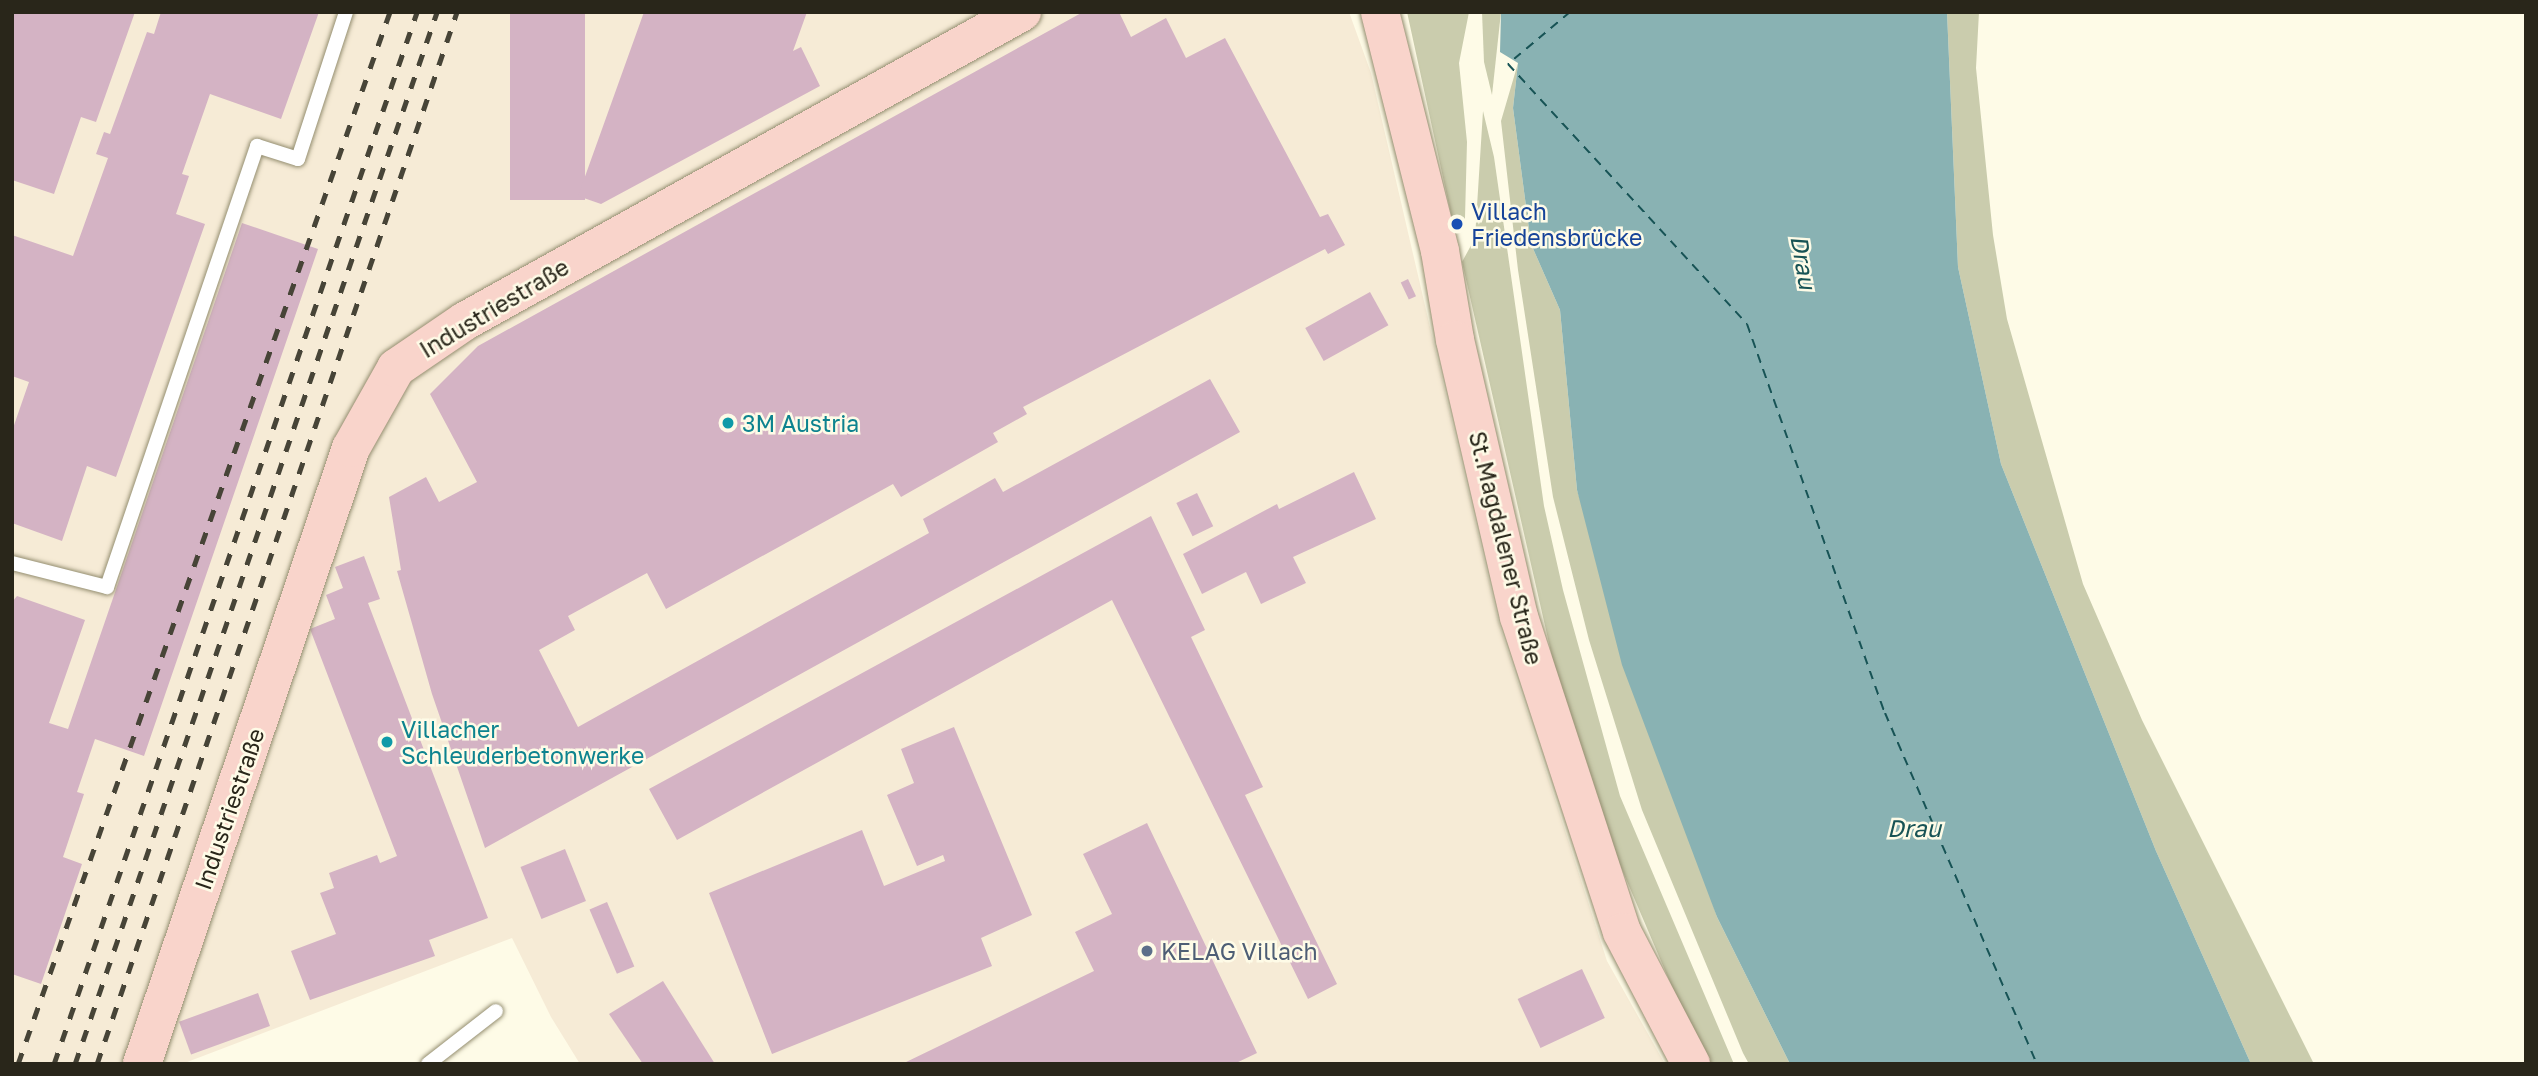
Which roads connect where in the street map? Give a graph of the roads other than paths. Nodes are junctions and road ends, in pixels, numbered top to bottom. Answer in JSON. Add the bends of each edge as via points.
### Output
{"nodes":[{"id":1,"x":345,"y":12,"type":"edge"},
{"id":2,"x":1022,"y":12,"type":"edge"},
{"id":3,"x":1380,"y":12,"type":"edge"},
{"id":4,"x":12,"y":563,"type":"edge"},
{"id":5,"x":496,"y":1011,"type":"dead end"},
{"id":6,"x":142,"y":1064,"type":"edge"},
{"id":7,"x":428,"y":1064,"type":"edge"},
{"id":8,"x":1691,"y":1064,"type":"edge"}],
"edges":[{"from":1,"to":4,"type":"lane","via":[[298,159],[257,146],[107,587]]},
{"from":2,"to":6,"type":"street","name":"Industriestraße","via":[[465,321],[396,368],[351,448]]},
{"from":3,"to":8,"type":"street","name":"St.Magdalener Straße","via":[[1440,251],[1455,340],[1519,617],[1622,932]]},
{"from":5,"to":7,"type":"lane"}]}
